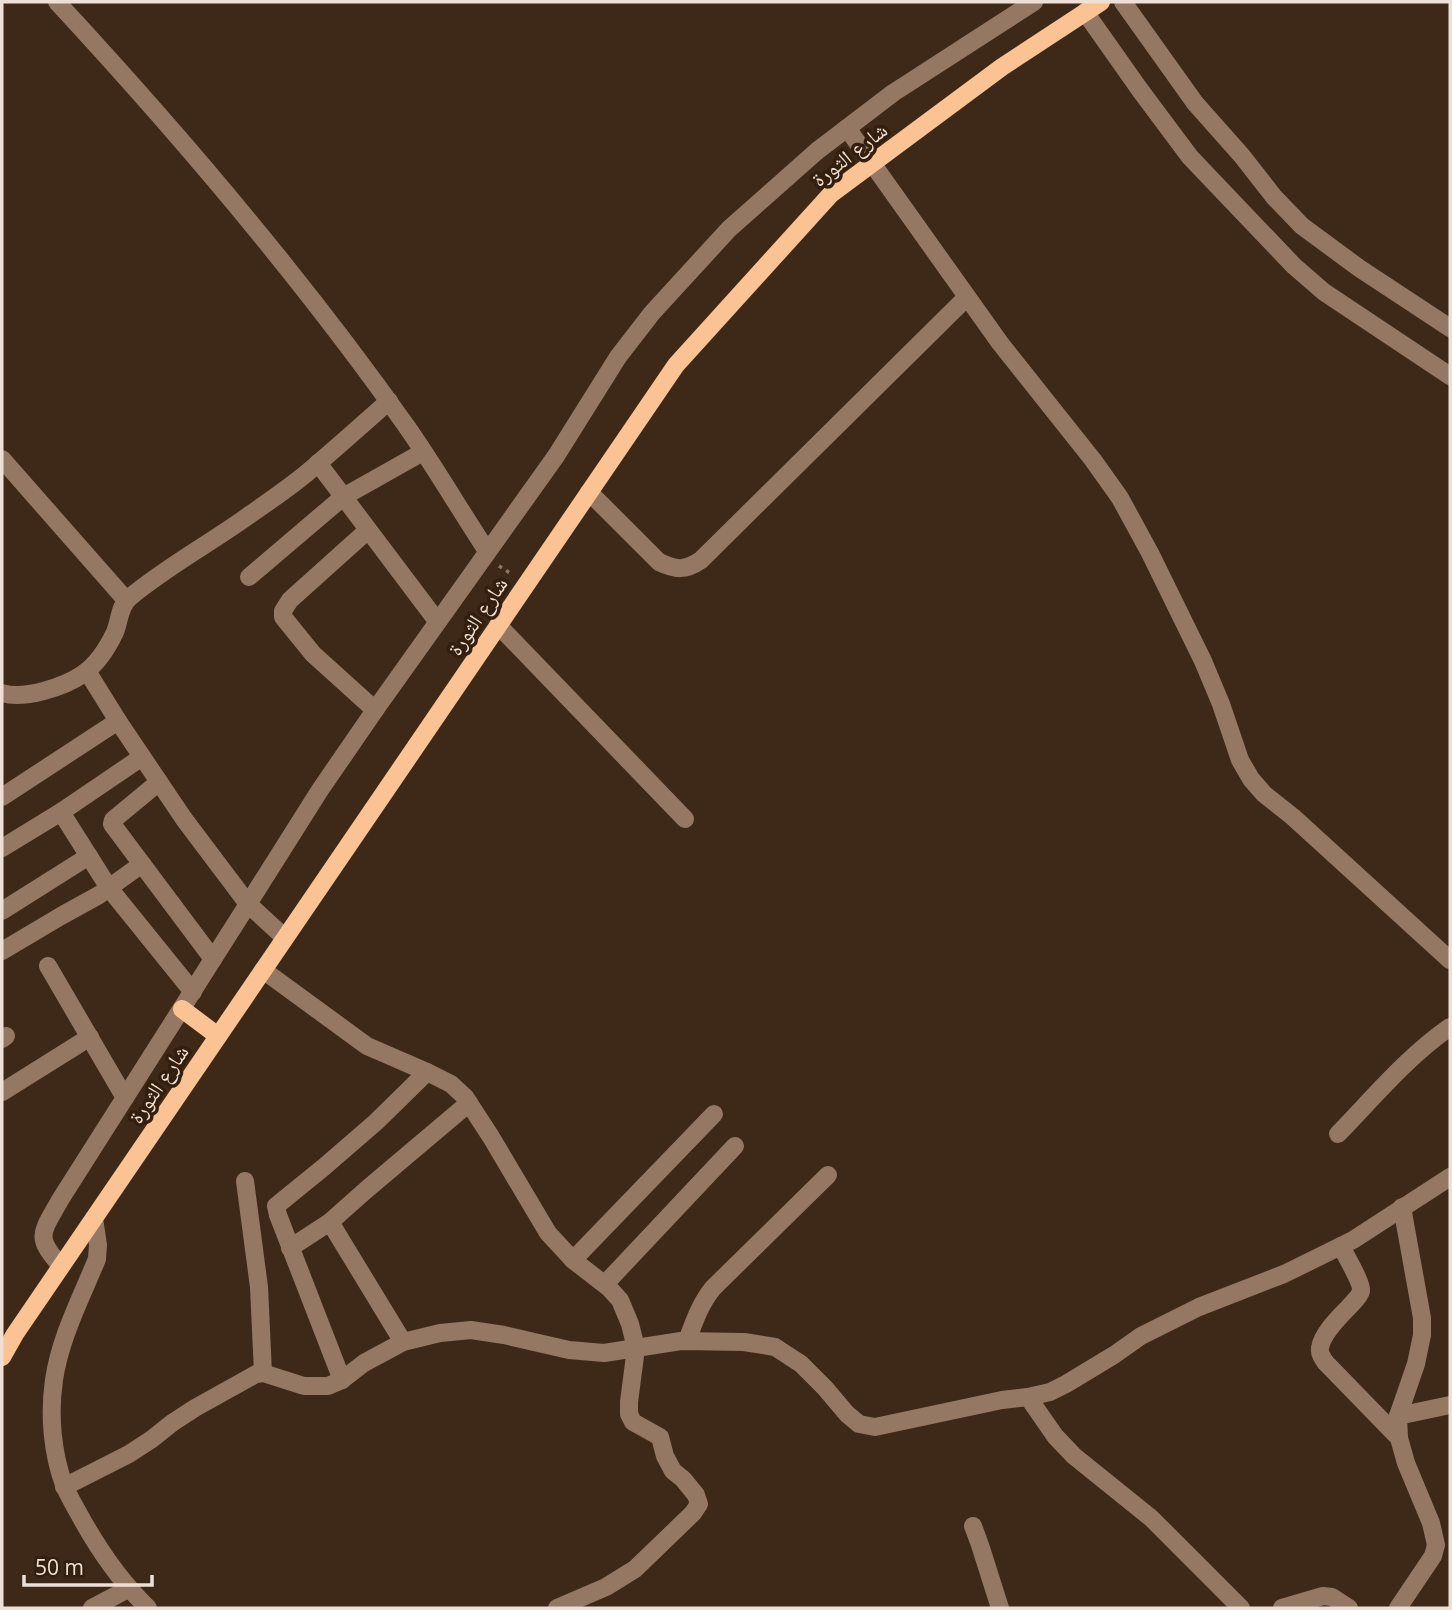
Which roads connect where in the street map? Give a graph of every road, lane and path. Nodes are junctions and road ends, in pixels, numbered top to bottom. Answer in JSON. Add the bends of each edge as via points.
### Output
{"nodes":[{"id":1,"x":57,"y":2,"type":"edge"},
{"id":2,"x":1034,"y":2,"type":"edge"},
{"id":3,"x":1101,"y":2,"type":"edge"},
{"id":4,"x":1123,"y":2,"type":"edge"},
{"id":5,"x":1085,"y":12,"type":"junction"},
{"id":6,"x":847,"y":128,"type":"junction"},
{"id":7,"x":872,"y":164,"type":"junction"},
{"id":8,"x":967,"y":297,"type":"junction"},
{"id":9,"x":1450,"y":328,"type":"edge"},
{"id":10,"x":1450,"y":376,"type":"edge"},
{"id":11,"x":388,"y":401,"type":"junction"},
{"id":12,"x":423,"y":452,"type":"junction"},
{"id":13,"x":2,"y":459,"type":"edge"},
{"id":14,"x":318,"y":463,"type":"junction"},
{"id":15,"x":589,"y":492,"type":"junction"},
{"id":16,"x":344,"y":497,"type":"junction"},
{"id":17,"x":368,"y":530,"type":"junction"},
{"id":18,"x":485,"y":553,"type":"junction"},
{"id":19,"x":249,"y":577,"type":"dead end"},
{"id":20,"x":527,"y":584,"type":"junction"},
{"id":21,"x":126,"y":600,"type":"junction"},
{"id":22,"x":437,"y":621,"type":"junction"},
{"id":23,"x":498,"y":625,"type":"junction"},
{"id":24,"x":87,"y":671,"type":"junction"},
{"id":25,"x":2,"y":693,"type":"edge"},
{"id":26,"x":374,"y":710,"type":"junction"},
{"id":27,"x":118,"y":721,"type":"junction"},
{"id":28,"x":142,"y":757,"type":"junction"},
{"id":29,"x":159,"y":782,"type":"junction"},
{"id":30,"x":2,"y":797,"type":"edge"},
{"id":31,"x":61,"y":812,"type":"junction"},
{"id":32,"x":685,"y":819,"type":"dead end"},
{"id":33,"x":2,"y":848,"type":"edge"},
{"id":34,"x":89,"y":856,"type":"junction"},
{"id":35,"x":142,"y":864,"type":"junction"},
{"id":36,"x":109,"y":888,"type":"junction"},
{"id":37,"x":248,"y":904,"type":"junction"},
{"id":38,"x":2,"y":911,"type":"edge"},
{"id":39,"x":285,"y":938,"type":"junction"},
{"id":40,"x":2,"y":951,"type":"edge"},
{"id":41,"x":213,"y":959,"type":"junction"},
{"id":42,"x":1450,"y":960,"type":"edge"},
{"id":43,"x":48,"y":966,"type":"dead end"},
{"id":44,"x":263,"y":970,"type":"junction"},
{"id":45,"x":193,"y":992,"type":"junction"},
{"id":46,"x":182,"y":1009,"type":"junction"},
{"id":47,"x":1450,"y":1027,"type":"edge"},
{"id":48,"x":218,"y":1036,"type":"junction"},
{"id":49,"x":90,"y":1037,"type":"junction"},
{"id":50,"x":427,"y":1072,"type":"junction"},
{"id":51,"x":2,"y":1092,"type":"edge"},
{"id":52,"x":125,"y":1098,"type":"junction"},
{"id":53,"x":469,"y":1103,"type":"junction"},
{"id":54,"x":714,"y":1114,"type":"dead end"},
{"id":55,"x":1338,"y":1135,"type":"dead end"},
{"id":56,"x":735,"y":1146,"type":"dead end"},
{"id":57,"x":828,"y":1175,"type":"dead end"},
{"id":58,"x":1450,"y":1177,"type":"edge"},
{"id":59,"x":244,"y":1181,"type":"dead end"},
{"id":60,"x":1402,"y":1207,"type":"junction"},
{"id":61,"x":94,"y":1218,"type":"junction"},
{"id":62,"x":330,"y":1222,"type":"junction"},
{"id":63,"x":1341,"y":1246,"type":"junction"},
{"id":64,"x":290,"y":1248,"type":"junction"},
{"id":65,"x":573,"y":1260,"type":"junction"},
{"id":66,"x":61,"y":1266,"type":"junction"},
{"id":67,"x":604,"y":1284,"type":"junction"},
{"id":68,"x":8,"y":1333,"type":"edge"},
{"id":69,"x":687,"y":1341,"type":"junction"},
{"id":70,"x":403,"y":1342,"type":"junction"},
{"id":71,"x":636,"y":1348,"type":"junction"},
{"id":72,"x":2,"y":1357,"type":"edge"},
{"id":73,"x":263,"y":1373,"type":"junction"},
{"id":74,"x":342,"y":1380,"type":"junction"},
{"id":75,"x":1028,"y":1397,"type":"junction"},
{"id":76,"x":1450,"y":1405,"type":"edge"},
{"id":77,"x":1398,"y":1416,"type":"junction"},
{"id":78,"x":1399,"y":1438,"type":"junction"},
{"id":79,"x":64,"y":1487,"type":"junction"},
{"id":80,"x":973,"y":1526,"type":"dead end"},
{"id":81,"x":128,"y":1589,"type":"junction"},
{"id":82,"x":92,"y":1608,"type":"edge"},
{"id":83,"x":148,"y":1608,"type":"edge"},
{"id":84,"x":557,"y":1608,"type":"edge"},
{"id":85,"x":1000,"y":1608,"type":"edge"},
{"id":86,"x":1241,"y":1608,"type":"edge"},
{"id":87,"x":1282,"y":1608,"type":"edge"},
{"id":88,"x":1349,"y":1608,"type":"edge"},
{"id":89,"x":1398,"y":1608,"type":"edge"}],
"edges":[{"from":1,"to":11,"type":"street","via":[[221,186]]},
{"from":2,"to":6,"type":"street","via":[[892,93]]},
{"from":3,"to":5,"type":"main road","name":"شارع الثورة"},
{"from":4,"to":9,"type":"street","via":[[1195,103],[1302,226]]},
{"from":5,"to":7,"type":"main road","name":"شارع الثورة"},
{"from":5,"to":10,"type":"street","via":[[1190,157],[1294,266],[1324,292]]},
{"from":6,"to":7,"type":"street"},
{"from":6,"to":18,"type":"street","via":[[729,229],[652,313]]},
{"from":7,"to":8,"type":"street"},
{"from":7,"to":15,"type":"main road","name":"شارع الثورة","via":[[831,194],[676,365]]},
{"from":8,"to":15,"type":"street","via":[[692,566],[672,568],[659,562]]},
{"from":8,"to":42,"type":"street","via":[[1120,498],[1203,661],[1251,779]]},
{"from":11,"to":12,"type":"street"},
{"from":11,"to":14,"type":"street"},
{"from":12,"to":16,"type":"street"},
{"from":12,"to":18,"type":"street"},
{"from":13,"to":21,"type":"street"},
{"from":14,"to":16,"type":"street"},
{"from":14,"to":21,"type":"street"},
{"from":15,"to":20,"type":"main road","name":"شارع الثورة"},
{"from":16,"to":17,"type":"street"},
{"from":16,"to":19,"type":"street"},
{"from":17,"to":22,"type":"street"},
{"from":17,"to":26,"type":"street","via":[[290,600],[282,617],[313,654]]},
{"from":18,"to":20,"type":"path"},
{"from":18,"to":22,"type":"street"},
{"from":20,"to":23,"type":"main road","name":"شارع الثورة"},
{"from":21,"to":24,"type":"street","via":[[115,632]]},
{"from":22,"to":26,"type":"street"},
{"from":23,"to":32,"type":"street"},
{"from":23,"to":39,"type":"main road","name":"شارع الثورة"},
{"from":24,"to":25,"type":"street","via":[[45,690],[10,696]]},
{"from":24,"to":27,"type":"street"},
{"from":26,"to":37,"type":"street"},
{"from":27,"to":28,"type":"street"},
{"from":27,"to":30,"type":"street"},
{"from":28,"to":29,"type":"street"},
{"from":28,"to":31,"type":"street"},
{"from":29,"to":35,"type":"street","via":[[112,822]]},
{"from":29,"to":37,"type":"street"},
{"from":31,"to":33,"type":"street"},
{"from":31,"to":34,"type":"street"},
{"from":34,"to":36,"type":"street"},
{"from":34,"to":38,"type":"street"},
{"from":35,"to":36,"type":"street"},
{"from":35,"to":41,"type":"street"},
{"from":36,"to":40,"type":"street"},
{"from":36,"to":45,"type":"street"},
{"from":37,"to":39,"type":"street"},
{"from":37,"to":41,"type":"street"},
{"from":39,"to":44,"type":"main road","name":"شارع الثورة"},
{"from":41,"to":45,"type":"street"},
{"from":43,"to":49,"type":"street"},
{"from":44,"to":48,"type":"main road","name":"شارع الثورة"},
{"from":44,"to":50,"type":"street","via":[[367,1046]]},
{"from":45,"to":46,"type":"street"},
{"from":46,"to":48,"type":"main road"},
{"from":46,"to":52,"type":"street"},
{"from":47,"to":55,"type":"street","via":[[1395,1072]]},
{"from":48,"to":61,"type":"main road","name":"شارع الثورة"},
{"from":49,"to":51,"type":"street"},
{"from":49,"to":52,"type":"street"},
{"from":50,"to":53,"type":"street","via":[[451,1084]]},
{"from":50,"to":64,"type":"street","via":[[376,1122],[276,1206]]},
{"from":52,"to":66,"type":"street","via":[[43,1231],[45,1245]]},
{"from":53,"to":62,"type":"street"},
{"from":53,"to":65,"type":"street","via":[[548,1233]]},
{"from":54,"to":65,"type":"street"},
{"from":56,"to":67,"type":"street"},
{"from":57,"to":69,"type":"street","via":[[704,1298]]},
{"from":58,"to":60,"type":"street"},
{"from":59,"to":73,"type":"street","via":[[259,1287]]},
{"from":60,"to":63,"type":"street"},
{"from":60,"to":77,"type":"street","via":[[1422,1335]]},
{"from":61,"to":66,"type":"main road","name":"شارع الثورة"},
{"from":61,"to":79,"type":"street","via":[[97,1259],[54,1380],[51,1422]]},
{"from":62,"to":64,"type":"street"},
{"from":62,"to":70,"type":"street"},
{"from":63,"to":75,"type":"street","via":[[1199,1307],[1141,1336],[1066,1384]]},
{"from":63,"to":78,"type":"street","via":[[1361,1291],[1335,1321],[1320,1352]]},
{"from":64,"to":74,"type":"street"},
{"from":65,"to":67,"type":"street"},
{"from":66,"to":68,"type":"main road","name":"شارع الثورة"},
{"from":67,"to":71,"type":"street","via":[[626,1312]]},
{"from":68,"to":72,"type":"main road","name":"شارع الثورة"},
{"from":69,"to":71,"type":"street"},
{"from":69,"to":75,"type":"street","via":[[744,1342],[775,1348],[801,1364],[859,1424],[874,1427]]},
{"from":70,"to":71,"type":"street","via":[[471,1330],[569,1350],[604,1353]]},
{"from":70,"to":74,"type":"street"},
{"from":71,"to":84,"type":"street","via":[[629,1415],[639,1427],[660,1437],[673,1471],[699,1504],[635,1569]]},
{"from":73,"to":74,"type":"street","via":[[304,1386],[328,1386]]},
{"from":73,"to":79,"type":"street","via":[[206,1402],[129,1454]]},
{"from":75,"to":86,"type":"street","via":[[1074,1456],[1152,1518]]},
{"from":76,"to":77,"type":"street"},
{"from":77,"to":78,"type":"street"},
{"from":78,"to":89,"type":"street","via":[[1436,1545]]},
{"from":79,"to":81,"type":"street","via":[[98,1549]]},
{"from":80,"to":85,"type":"street"},
{"from":81,"to":82,"type":"street"},
{"from":81,"to":83,"type":"street"},
{"from":87,"to":88,"type":"street","via":[[1323,1596]]}]}
